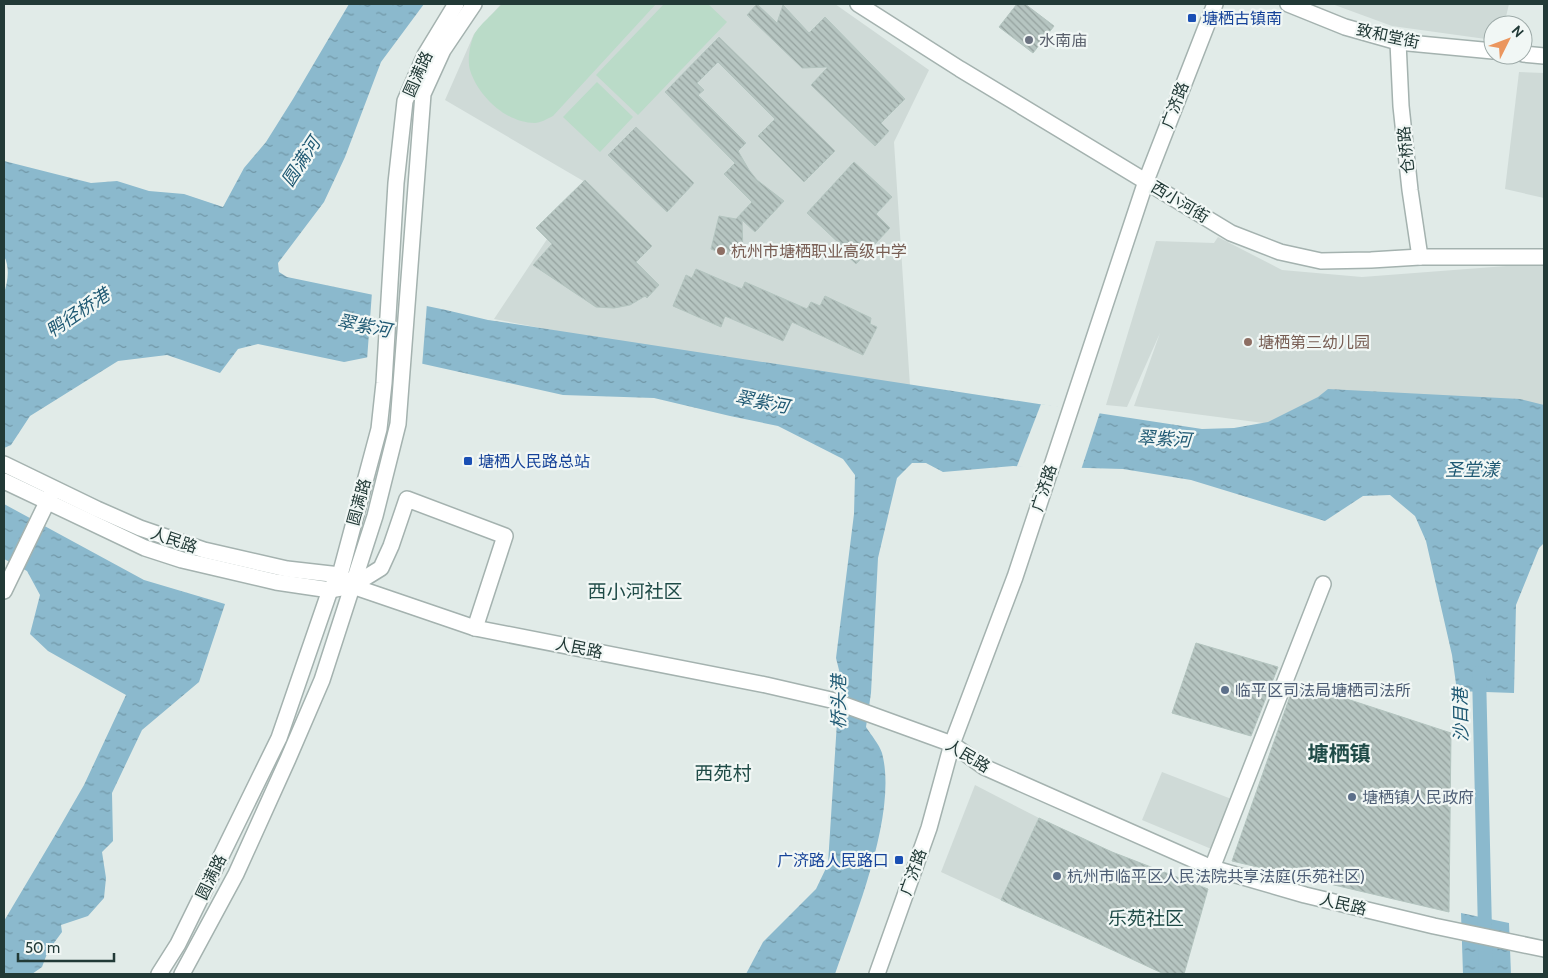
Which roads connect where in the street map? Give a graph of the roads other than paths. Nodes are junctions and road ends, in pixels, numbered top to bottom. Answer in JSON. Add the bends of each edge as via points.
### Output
{"nodes":[{"id":1,"x":456,"y":4,"type":"edge"},
{"id":2,"x":474,"y":4,"type":"edge"},
{"id":3,"x":858,"y":4,"type":"edge"},
{"id":4,"x":1215,"y":4,"type":"edge"},
{"id":5,"x":1288,"y":4,"type":"edge"},
{"id":6,"x":1398,"y":42,"type":"junction"},
{"id":7,"x":1483,"y":50,"type":"edge"},
{"id":8,"x":1146,"y":181,"type":"junction"},
{"id":9,"x":1420,"y":257,"type":"junction"},
{"id":10,"x":1544,"y":257,"type":"edge"},
{"id":11,"x":4,"y":464,"type":"edge"},
{"id":12,"x":4,"y":481,"type":"edge"},
{"id":13,"x":50,"y":495,"type":"junction"},
{"id":14,"x":340,"y":575,"type":"junction"},
{"id":15,"x":1323,"y":584,"type":"dead end"},
{"id":16,"x":352,"y":586,"type":"junction"},
{"id":17,"x":330,"y":590,"type":"junction"},
{"id":18,"x":4,"y":591,"type":"edge"},
{"id":19,"x":475,"y":628,"type":"junction"},
{"id":20,"x":952,"y":744,"type":"junction"},
{"id":21,"x":1212,"y":868,"type":"junction"},
{"id":22,"x":1544,"y":949,"type":"edge"},
{"id":23,"x":159,"y":974,"type":"edge"},
{"id":24,"x":182,"y":974,"type":"edge"},
{"id":25,"x":877,"y":974,"type":"edge"}],
"edges":[{"from":1,"to":14,"type":"street","name":"圆满路","via":[[425,55],[405,101],[379,429]]},
{"from":2,"to":16,"type":"street","name":"圆满路","via":[[443,50],[423,94],[398,424],[375,516]]},
{"from":3,"to":8,"type":"street","name":"西小河街"},
{"from":4,"to":8,"type":"street","name":"广济路"},
{"from":5,"to":6,"type":"street","name":"致和堂街","via":[[1345,27]]},
{"from":6,"to":7,"type":"street","name":"致和堂街"},
{"from":6,"to":9,"type":"street","name":"仓桥路","via":[[1401,106]]},
{"from":8,"to":9,"type":"street","name":"西小河街","via":[[1231,233],[1280,252],[1320,261]]},
{"from":8,"to":20,"type":"street","name":"广济路","via":[[1015,577]]},
{"from":9,"to":10,"type":"street","name":"西小河街"},
{"from":11,"to":13,"type":"street","name":"人民路"},
{"from":12,"to":13,"type":"street","name":"人民路"},
{"from":13,"to":14,"type":"street","name":"人民路","via":[[204,550],[287,569]]},
{"from":13,"to":17,"type":"street","name":"人民路","via":[[145,548],[276,582]]},
{"from":13,"to":18,"type":"street"},
{"from":14,"to":16,"type":"street","name":"人民路"},
{"from":14,"to":17,"type":"street","name":"圆满路"},
{"from":15,"to":21,"type":"street"},
{"from":16,"to":17,"type":"street","name":"人民路"},
{"from":16,"to":19,"type":"street","name":"人民路"},
{"from":16,"to":19,"type":"street","via":[[381,568],[407,499],[504,536]]},
{"from":16,"to":24,"type":"street","name":"圆满路","via":[[322,680],[288,759],[236,874]]},
{"from":17,"to":23,"type":"street","name":"圆满路","via":[[279,738],[178,944]]},
{"from":19,"to":20,"type":"street","name":"人民路","via":[[832,700]]},
{"from":20,"to":21,"type":"street","name":"人民路","via":[[984,767]]},
{"from":20,"to":25,"type":"street","name":"广济路","via":[[929,828]]},
{"from":21,"to":22,"type":"street","name":"人民路","via":[[1305,895]]}]}
